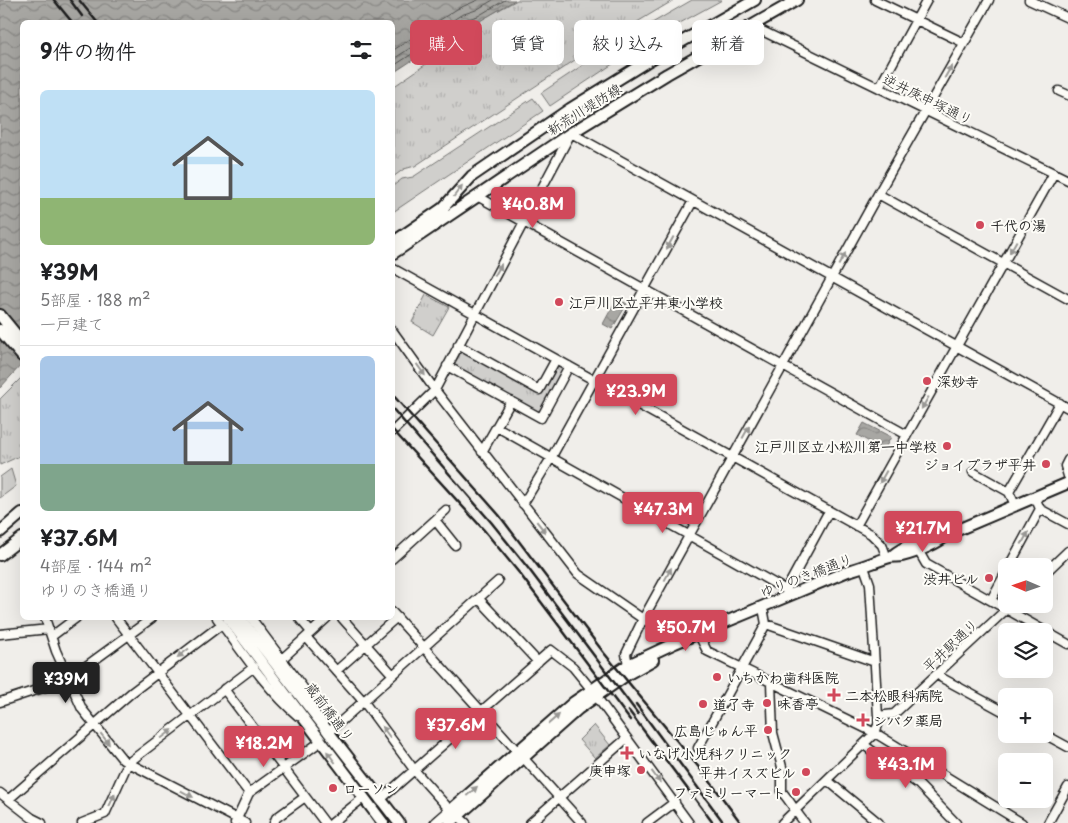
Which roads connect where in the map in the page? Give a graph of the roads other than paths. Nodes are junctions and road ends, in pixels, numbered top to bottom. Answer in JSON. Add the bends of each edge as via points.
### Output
{"nodes":[{"id":1,"x":755,"y":0,"type":"edge"},
{"id":2,"x":797,"y":0,"type":"edge"},
{"id":3,"x":875,"y":0,"type":"edge"},
{"id":4,"x":927,"y":0,"type":"edge"},
{"id":5,"x":989,"y":0,"type":"edge"},
{"id":6,"x":1034,"y":1,"type":"edge"},
{"id":7,"x":1068,"y":18,"type":"edge"},
{"id":8,"x":759,"y":20,"type":"edge"},
{"id":9,"x":916,"y":20,"type":"junction"},
{"id":10,"x":764,"y":32,"type":"edge"},
{"id":11,"x":964,"y":43,"type":"junction"},
{"id":12,"x":692,"y":59,"type":"edge"},
{"id":13,"x":879,"y":88,"type":"junction"},
{"id":14,"x":1059,"y":91,"type":"dead end"},
{"id":15,"x":1068,"y":95,"type":"edge"},
{"id":16,"x":925,"y":112,"type":"junction"},
{"id":17,"x":571,"y":133,"type":"junction"},
{"id":18,"x":1054,"y":173,"type":"junction"},
{"id":19,"x":1068,"y":180,"type":"edge"},
{"id":20,"x":878,"y":194,"type":"junction"},
{"id":21,"x":476,"y":196,"type":"junction"},
{"id":22,"x":693,"y":200,"type":"junction"},
{"id":23,"x":524,"y":223,"type":"junction"},
{"id":24,"x":395,"y":241,"type":"edge"},
{"id":25,"x":395,"y":252,"type":"edge"},
{"id":26,"x":1004,"y":264,"type":"junction"},
{"id":27,"x":395,"y":270,"type":"edge"},
{"id":28,"x":832,"y":277,"type":"junction"},
{"id":29,"x":644,"y":290,"type":"junction"},
{"id":30,"x":1068,"y":299,"type":"edge"},
{"id":31,"x":474,"y":313,"type":"junction"},
{"id":32,"x":0,"y":315,"type":"edge"},
{"id":33,"x":0,"y":330,"type":"edge"},
{"id":34,"x":395,"y":334,"type":"edge"},
{"id":35,"x":20,"y":340,"type":"edge"},
{"id":36,"x":458,"y":345,"type":"junction"},
{"id":37,"x":957,"y":346,"type":"junction"},
{"id":38,"x":20,"y":354,"type":"edge"},
{"id":39,"x":556,"y":359,"type":"junction"},
{"id":40,"x":447,"y":366,"type":"junction"},
{"id":41,"x":569,"y":366,"type":"junction"},
{"id":42,"x":783,"y":366,"type":"junction"},
{"id":43,"x":593,"y":380,"type":"junction"},
{"id":44,"x":435,"y":390,"type":"junction"},
{"id":45,"x":511,"y":401,"type":"junction"},
{"id":46,"x":1060,"y":403,"type":"junction"},
{"id":47,"x":1068,"y":408,"type":"edge"},
{"id":48,"x":497,"y":427,"type":"junction"},
{"id":49,"x":395,"y":429,"type":"edge"},
{"id":50,"x":907,"y":435,"type":"junction"},
{"id":51,"x":482,"y":452,"type":"junction"},
{"id":52,"x":732,"y":457,"type":"junction"},
{"id":53,"x":551,"y":458,"type":"junction"},
{"id":54,"x":1068,"y":460,"type":"edge"},
{"id":55,"x":973,"y":472,"type":"dead end"},
{"id":56,"x":1068,"y":476,"type":"edge"},
{"id":57,"x":1068,"y":483,"type":"edge"},
{"id":58,"x":1009,"y":492,"type":"junction"},
{"id":59,"x":1035,"y":497,"type":"junction"},
{"id":60,"x":523,"y":504,"type":"junction"},
{"id":61,"x":1015,"y":505,"type":"junction"},
{"id":62,"x":1040,"y":509,"type":"junction"},
{"id":63,"x":446,"y":510,"type":"dead end"},
{"id":64,"x":829,"y":511,"type":"junction"},
{"id":65,"x":20,"y":515,"type":"edge"},
{"id":66,"x":435,"y":520,"type":"junction"},
{"id":67,"x":1068,"y":524,"type":"edge"},
{"id":68,"x":856,"y":526,"type":"junction"},
{"id":69,"x":0,"y":532,"type":"edge"},
{"id":70,"x":948,"y":534,"type":"junction"},
{"id":71,"x":688,"y":536,"type":"junction"},
{"id":72,"x":20,"y":539,"type":"edge"},
{"id":73,"x":455,"y":545,"type":"dead end"},
{"id":74,"x":918,"y":550,"type":"junction"},
{"id":75,"x":1068,"y":551,"type":"edge"},
{"id":76,"x":0,"y":554,"type":"edge"},
{"id":77,"x":395,"y":555,"type":"edge"},
{"id":78,"x":890,"y":557,"type":"junction"},
{"id":79,"x":1013,"y":558,"type":"edge"},
{"id":80,"x":1053,"y":565,"type":"edge"},
{"id":81,"x":864,"y":567,"type":"junction"},
{"id":82,"x":498,"y":581,"type":"dead end"},
{"id":83,"x":998,"y":586,"type":"edge"},
{"id":84,"x":788,"y":593,"type":"junction"},
{"id":85,"x":479,"y":599,"type":"junction"},
{"id":86,"x":990,"y":600,"type":"junction"},
{"id":87,"x":998,"y":603,"type":"edge"},
{"id":88,"x":764,"y":613,"type":"junction"},
{"id":89,"x":1002,"y":613,"type":"edge"},
{"id":90,"x":1020,"y":613,"type":"edge"},
{"id":91,"x":395,"y":615,"type":"edge"},
{"id":92,"x":643,"y":619,"type":"junction"},
{"id":93,"x":46,"y":620,"type":"edge"},
{"id":94,"x":72,"y":620,"type":"edge"},
{"id":95,"x":118,"y":620,"type":"edge"},
{"id":96,"x":149,"y":620,"type":"edge"},
{"id":97,"x":222,"y":620,"type":"edge"},
{"id":98,"x":241,"y":620,"type":"edge"},
{"id":99,"x":253,"y":620,"type":"edge"},
{"id":100,"x":299,"y":620,"type":"edge"},
{"id":101,"x":325,"y":620,"type":"edge"},
{"id":102,"x":344,"y":620,"type":"edge"},
{"id":103,"x":390,"y":620,"type":"edge"},
{"id":104,"x":766,"y":624,"type":"junction"},
{"id":105,"x":50,"y":632,"type":"junction"},
{"id":106,"x":0,"y":634,"type":"edge"},
{"id":107,"x":129,"y":634,"type":"junction"},
{"id":108,"x":309,"y":634,"type":"junction"},
{"id":109,"x":700,"y":639,"type":"junction"},
{"id":110,"x":675,"y":643,"type":"junction"},
{"id":111,"x":1068,"y":644,"type":"edge"},
{"id":112,"x":366,"y":645,"type":"junction"},
{"id":113,"x":424,"y":647,"type":"junction"},
{"id":114,"x":257,"y":648,"type":"junction"},
{"id":115,"x":283,"y":658,"type":"junction"},
{"id":116,"x":538,"y":662,"type":"junction"},
{"id":117,"x":875,"y":662,"type":"junction"},
{"id":118,"x":628,"y":665,"type":"junction"},
{"id":119,"x":254,"y":667,"type":"junction"},
{"id":120,"x":742,"y":669,"type":"junction"},
{"id":121,"x":336,"y":671,"type":"junction"},
{"id":122,"x":158,"y":672,"type":"junction"},
{"id":123,"x":938,"y":674,"type":"junction"},
{"id":124,"x":393,"y":675,"type":"junction"},
{"id":125,"x":68,"y":680,"type":"junction"},
{"id":126,"x":771,"y":683,"type":"junction"},
{"id":127,"x":224,"y":689,"type":"junction"},
{"id":128,"x":593,"y":693,"type":"junction"},
{"id":129,"x":0,"y":702,"type":"edge"},
{"id":130,"x":364,"y":702,"type":"junction"},
{"id":131,"x":998,"y":709,"type":"edge"},
{"id":132,"x":481,"y":712,"type":"junction"},
{"id":133,"x":191,"y":715,"type":"junction"},
{"id":134,"x":315,"y":715,"type":"junction"},
{"id":135,"x":878,"y":716,"type":"junction"},
{"id":136,"x":306,"y":722,"type":"junction"},
{"id":137,"x":94,"y":725,"type":"junction"},
{"id":138,"x":328,"y":733,"type":"junction"},
{"id":139,"x":875,"y":733,"type":"junction"},
{"id":140,"x":627,"y":738,"type":"junction"},
{"id":141,"x":1053,"y":739,"type":"edge"},
{"id":142,"x":320,"y":742,"type":"junction"},
{"id":143,"x":864,"y":745,"type":"junction"},
{"id":144,"x":1068,"y":747,"type":"edge"},
{"id":145,"x":698,"y":748,"type":"dead end"},
{"id":146,"x":520,"y":755,"type":"junction"},
{"id":147,"x":128,"y":763,"type":"junction"},
{"id":148,"x":283,"y":768,"type":"junction"},
{"id":149,"x":415,"y":771,"type":"junction"},
{"id":150,"x":827,"y":780,"type":"junction"},
{"id":151,"x":1068,"y":787,"type":"edge"},
{"id":152,"x":249,"y":793,"type":"junction"},
{"id":153,"x":0,"y":794,"type":"edge"},
{"id":154,"x":305,"y":797,"type":"junction"},
{"id":155,"x":559,"y":797,"type":"junction"},
{"id":156,"x":363,"y":798,"type":"junction"},
{"id":157,"x":9,"y":799,"type":"junction"},
{"id":158,"x":380,"y":800,"type":"junction"},
{"id":159,"x":675,"y":802,"type":"junction"},
{"id":160,"x":795,"y":811,"type":"junction"},
{"id":161,"x":458,"y":816,"type":"edge"},
{"id":162,"x":235,"y":821,"type":"edge"},
{"id":163,"x":42,"y":823,"type":"edge"},
{"id":164,"x":82,"y":823,"type":"edge"},
{"id":165,"x":244,"y":823,"type":"edge"},
{"id":166,"x":274,"y":823,"type":"edge"},
{"id":167,"x":325,"y":823,"type":"edge"},
{"id":168,"x":332,"y":823,"type":"edge"},
{"id":169,"x":383,"y":823,"type":"edge"},
{"id":170,"x":398,"y":823,"type":"edge"},
{"id":171,"x":436,"y":823,"type":"edge"},
{"id":172,"x":450,"y":823,"type":"edge"},
{"id":173,"x":530,"y":823,"type":"edge"},
{"id":174,"x":582,"y":823,"type":"edge"},
{"id":175,"x":647,"y":823,"type":"edge"},
{"id":176,"x":689,"y":823,"type":"edge"},
{"id":177,"x":782,"y":823,"type":"edge"},
{"id":178,"x":804,"y":823,"type":"edge"},
{"id":179,"x":880,"y":823,"type":"edge"},
{"id":180,"x":956,"y":823,"type":"edge"},
{"id":181,"x":1022,"y":823,"type":"edge"},
{"id":182,"x":1048,"y":823,"type":"edge"}],
"edges":[{"from":24,"to":1,"type":"main road","name":"新荒川堤防線","one_way":true,"via":[[443,208],[472,176],[570,109]]},
{"from":2,"to":8,"type":"main road","name":"新荒川堤防線"},
{"from":3,"to":9,"type":"street"},
{"from":4,"to":9,"type":"street"},
{"from":5,"to":11,"type":"street"},
{"from":6,"to":7,"type":"street"},
{"from":9,"to":11,"type":"street"},
{"from":9,"to":13,"type":"street"},
{"from":10,"to":13,"type":"street","name":"逆井庚申塚通り"},
{"from":16,"to":11,"type":"street","one_way":true},
{"from":12,"to":17,"type":"main road","name":"新荒川堤防線"},
{"from":13,"to":16,"type":"street","name":"逆井庚申塚通り"},
{"from":14,"to":15,"type":"street"},
{"from":16,"to":18,"type":"street","name":"逆井庚申塚通り"},
{"from":16,"to":20,"type":"street"},
{"from":17,"to":21,"type":"main road","name":"新荒川堤防線"},
{"from":17,"to":22,"type":"street"},
{"from":17,"to":23,"type":"street"},
{"from":18,"to":19,"type":"street","name":"逆井庚申塚通り"},
{"from":18,"to":26,"type":"street","one_way":true},
{"from":20,"to":26,"type":"street"},
{"from":28,"to":20,"type":"street","one_way":true},
{"from":21,"to":23,"type":"street"},
{"from":21,"to":25,"type":"main road","name":"新荒川堤防線"},
{"from":22,"to":28,"type":"street"},
{"from":22,"to":29,"type":"street","one_way":true},
{"from":23,"to":29,"type":"street"},
{"from":31,"to":23,"type":"street","one_way":true},
{"from":26,"to":30,"type":"street"},
{"from":26,"to":37,"type":"street"},
{"from":27,"to":31,"type":"street"},
{"from":28,"to":37,"type":"street"},
{"from":28,"to":42,"type":"street"},
{"from":29,"to":42,"type":"street"},
{"from":29,"to":43,"type":"street"},
{"from":31,"to":36,"type":"street"},
{"from":31,"to":39,"type":"street"},
{"from":32,"to":35,"type":"main road"},
{"from":33,"to":38,"type":"main road"},
{"from":34,"to":44,"type":"street","one_way":true},
{"from":36,"to":39,"type":"street","via":[[539,390]]},
{"from":36,"to":40,"type":"street"},
{"from":37,"to":46,"type":"street"},
{"from":37,"to":50,"type":"street","one_way":true},
{"from":39,"to":41,"type":"street"},
{"from":40,"to":44,"type":"street"},
{"from":40,"to":45,"type":"street"},
{"from":41,"to":43,"type":"street"},
{"from":41,"to":45,"type":"street","via":[[541,418]]},
{"from":42,"to":50,"type":"street"},
{"from":52,"to":42,"type":"street","one_way":true},
{"from":43,"to":52,"type":"street"},
{"from":43,"to":53,"type":"street"},
{"from":44,"to":49,"type":"street"},
{"from":44,"to":51,"type":"street"},
{"from":45,"to":48,"type":"street"},
{"from":46,"to":47,"type":"street"},
{"from":46,"to":58,"type":"street"},
{"from":48,"to":51,"type":"street"},
{"from":48,"to":53,"type":"street"},
{"from":50,"to":68,"type":"street","one_way":true},
{"from":51,"to":60,"type":"street"},
{"from":52,"to":64,"type":"street"},
{"from":52,"to":71,"type":"street"},
{"from":53,"to":60,"type":"street"},
{"from":53,"to":71,"type":"street"},
{"from":54,"to":56,"type":"street","via":[[1065,466]]},
{"from":55,"to":58,"type":"street"},
{"from":57,"to":59,"type":"main road"},
{"from":58,"to":61,"type":"street"},
{"from":59,"to":61,"type":"main road"},
{"from":59,"to":62,"type":"street"},
{"from":60,"to":92,"type":"street","one_way":true,"via":[[578,574]]},
{"from":61,"to":70,"type":"main road"},
{"from":62,"to":67,"type":"street"},
{"from":79,"to":62,"type":"street","one_way":true},
{"from":63,"to":66,"type":"street"},
{"from":64,"to":68,"type":"street"},
{"from":64,"to":84,"type":"street"},
{"from":65,"to":69,"type":"main road"},
{"from":66,"to":73,"type":"street"},
{"from":66,"to":77,"type":"street"},
{"from":68,"to":78,"type":"street","via":[[879,541]]},
{"from":70,"to":74,"type":"main road"},
{"from":70,"to":78,"type":"main road","via":[[940,533]]},
{"from":71,"to":84,"type":"street"},
{"from":92,"to":71,"type":"street","one_way":true},
{"from":72,"to":76,"type":"main road"},
{"from":74,"to":78,"type":"main road"},
{"from":74,"to":86,"type":"street","via":[[926,564]]},
{"from":75,"to":80,"type":"street"},
{"from":78,"to":81,"type":"main road","name":"ゆりのき橋通り"},
{"from":81,"to":84,"type":"main road","name":"ゆりのき橋通り"},
{"from":81,"to":88,"type":"main road","name":"ゆりのき橋通り"},
{"from":81,"to":117,"type":"street","via":[[870,584]]},
{"from":82,"to":85,"type":"street"},
{"from":83,"to":86,"type":"street"},
{"from":84,"to":110,"type":"main road","name":"ゆりのき橋通り"},
{"from":85,"to":113,"type":"street"},
{"from":85,"to":116,"type":"street"},
{"from":86,"to":87,"type":"street"},
{"from":88,"to":104,"type":"street"},
{"from":88,"to":109,"type":"main road","name":"ゆりのき橋通り"},
{"from":89,"to":123,"type":"street","name":"平井駅通り"},
{"from":90,"to":111,"type":"street"},
{"from":91,"to":113,"type":"street"},
{"from":92,"to":110,"type":"street","via":[[666,631]]},
{"from":92,"to":118,"type":"street","via":[[626,654]]},
{"from":93,"to":105,"type":"street"},
{"from":94,"to":105,"type":"street"},
{"from":95,"to":107,"type":"street"},
{"from":96,"to":107,"type":"street"},
{"from":97,"to":114,"type":"main road","name":"蔵前橋通り"},
{"from":97,"to":119,"type":"street"},
{"from":97,"to":122,"type":"street","one_way":true},
{"from":98,"to":114,"type":"main road","name":"蔵前橋通り"},
{"from":99,"to":115,"type":"street"},
{"from":100,"to":108,"type":"street"},
{"from":101,"to":108,"type":"street"},
{"from":102,"to":112,"type":"street"},
{"from":103,"to":112,"type":"street"},
{"from":104,"to":117,"type":"street"},
{"from":104,"to":120,"type":"street"},
{"from":105,"to":106,"type":"street"},
{"from":105,"to":125,"type":"street"},
{"from":107,"to":122,"type":"street"},
{"from":107,"to":125,"type":"street"},
{"from":108,"to":115,"type":"street"},
{"from":108,"to":121,"type":"street"},
{"from":109,"to":120,"type":"street","via":[[706,651]]},
{"from":109,"to":128,"type":"main road","name":"ゆりのき橋通り"},
{"from":110,"to":118,"type":"main road","name":"ゆりのき橋通り"},
{"from":112,"to":121,"type":"street"},
{"from":112,"to":124,"type":"street"},
{"from":113,"to":124,"type":"street"},
{"from":113,"to":132,"type":"street"},
{"from":114,"to":134,"type":"main road","name":"蔵前橋通り"},
{"from":114,"to":136,"type":"main road","name":"蔵前橋通り"},
{"from":115,"to":134,"type":"street","via":[[307,693]]},
{"from":116,"to":128,"type":"street","via":[[551,650],[573,667]]},
{"from":116,"to":132,"type":"street"},
{"from":117,"to":135,"type":"street"},
{"from":118,"to":128,"type":"main road","name":"ゆりのき橋通り"},
{"from":119,"to":127,"type":"street"},
{"from":119,"to":136,"type":"street","via":[[289,708]]},
{"from":120,"to":126,"type":"street"},
{"from":120,"to":145,"type":"street"},
{"from":121,"to":130,"type":"street"},
{"from":122,"to":133,"type":"street"},
{"from":122,"to":137,"type":"street"},
{"from":123,"to":131,"type":"street"},
{"from":123,"to":135,"type":"street","name":"平井駅通り","via":[[894,714]]},
{"from":124,"to":130,"type":"street"},
{"from":125,"to":129,"type":"street"},
{"from":125,"to":137,"type":"street"},
{"from":126,"to":139,"type":"street"},
{"from":126,"to":160,"type":"street","via":[[773,733],[782,768],[782,792]]},
{"from":127,"to":133,"type":"street"},
{"from":127,"to":148,"type":"street"},
{"from":128,"to":140,"type":"street"},
{"from":128,"to":146,"type":"main road","name":"ゆりのき橋通り"},
{"from":130,"to":138,"type":"street"},
{"from":149,"to":130,"type":"street","one_way":true},
{"from":132,"to":146,"type":"street"},
{"from":132,"to":149,"type":"street"},
{"from":147,"to":133,"type":"street","one_way":true},
{"from":133,"to":152,"type":"street"},
{"from":134,"to":138,"type":"main road","name":"蔵前橋通り"},
{"from":135,"to":139,"type":"street"},
{"from":136,"to":142,"type":"main road","name":"蔵前橋通り"},
{"from":137,"to":147,"type":"street","one_way":true},
{"from":137,"to":157,"type":"street"},
{"from":138,"to":158,"type":"main road","name":"蔵前橋通り"},
{"from":139,"to":143,"type":"street"},
{"from":139,"to":181,"type":"street"},
{"from":140,"to":155,"type":"street"},
{"from":140,"to":159,"type":"street","one_way":true},
{"from":141,"to":144,"type":"street"},
{"from":142,"to":148,"type":"street"},
{"from":156,"to":142,"type":"main road","name":"蔵前橋通り","one_way":true},
{"from":143,"to":150,"type":"street"},
{"from":143,"to":180,"type":"street","via":[[918,784]]},
{"from":146,"to":155,"type":"street"},
{"from":146,"to":161,"type":"main road","name":"ゆりのき橋通り"},
{"from":147,"to":162,"type":"street","one_way":true},
{"from":164,"to":147,"type":"street","one_way":true,"via":[[105,814]]},
{"from":148,"to":152,"type":"street"},
{"from":148,"to":154,"type":"street"},
{"from":149,"to":158,"type":"street"},
{"from":149,"to":161,"type":"street"},
{"from":150,"to":160,"type":"street"},
{"from":150,"to":179,"type":"street"},
{"from":151,"to":182,"type":"street"},
{"from":152,"to":162,"type":"street"},
{"from":153,"to":157,"type":"street"},
{"from":154,"to":166,"type":"street","via":[[276,818]]},
{"from":154,"to":167,"type":"street"},
{"from":155,"to":173,"type":"street"},
{"from":155,"to":174,"type":"street"},
{"from":156,"to":168,"type":"street"},
{"from":156,"to":169,"type":"main road","name":"蔵前橋通り"},
{"from":157,"to":163,"type":"street"},
{"from":158,"to":170,"type":"main road","name":"蔵前橋通り"},
{"from":159,"to":175,"type":"street"},
{"from":159,"to":176,"type":"street"},
{"from":160,"to":177,"type":"street"},
{"from":160,"to":178,"type":"street"},
{"from":161,"to":171,"type":"main road","name":"ゆりのき橋通り"},
{"from":161,"to":172,"type":"main road","name":"ゆりのき橋通り"},
{"from":162,"to":165,"type":"street"}]}
